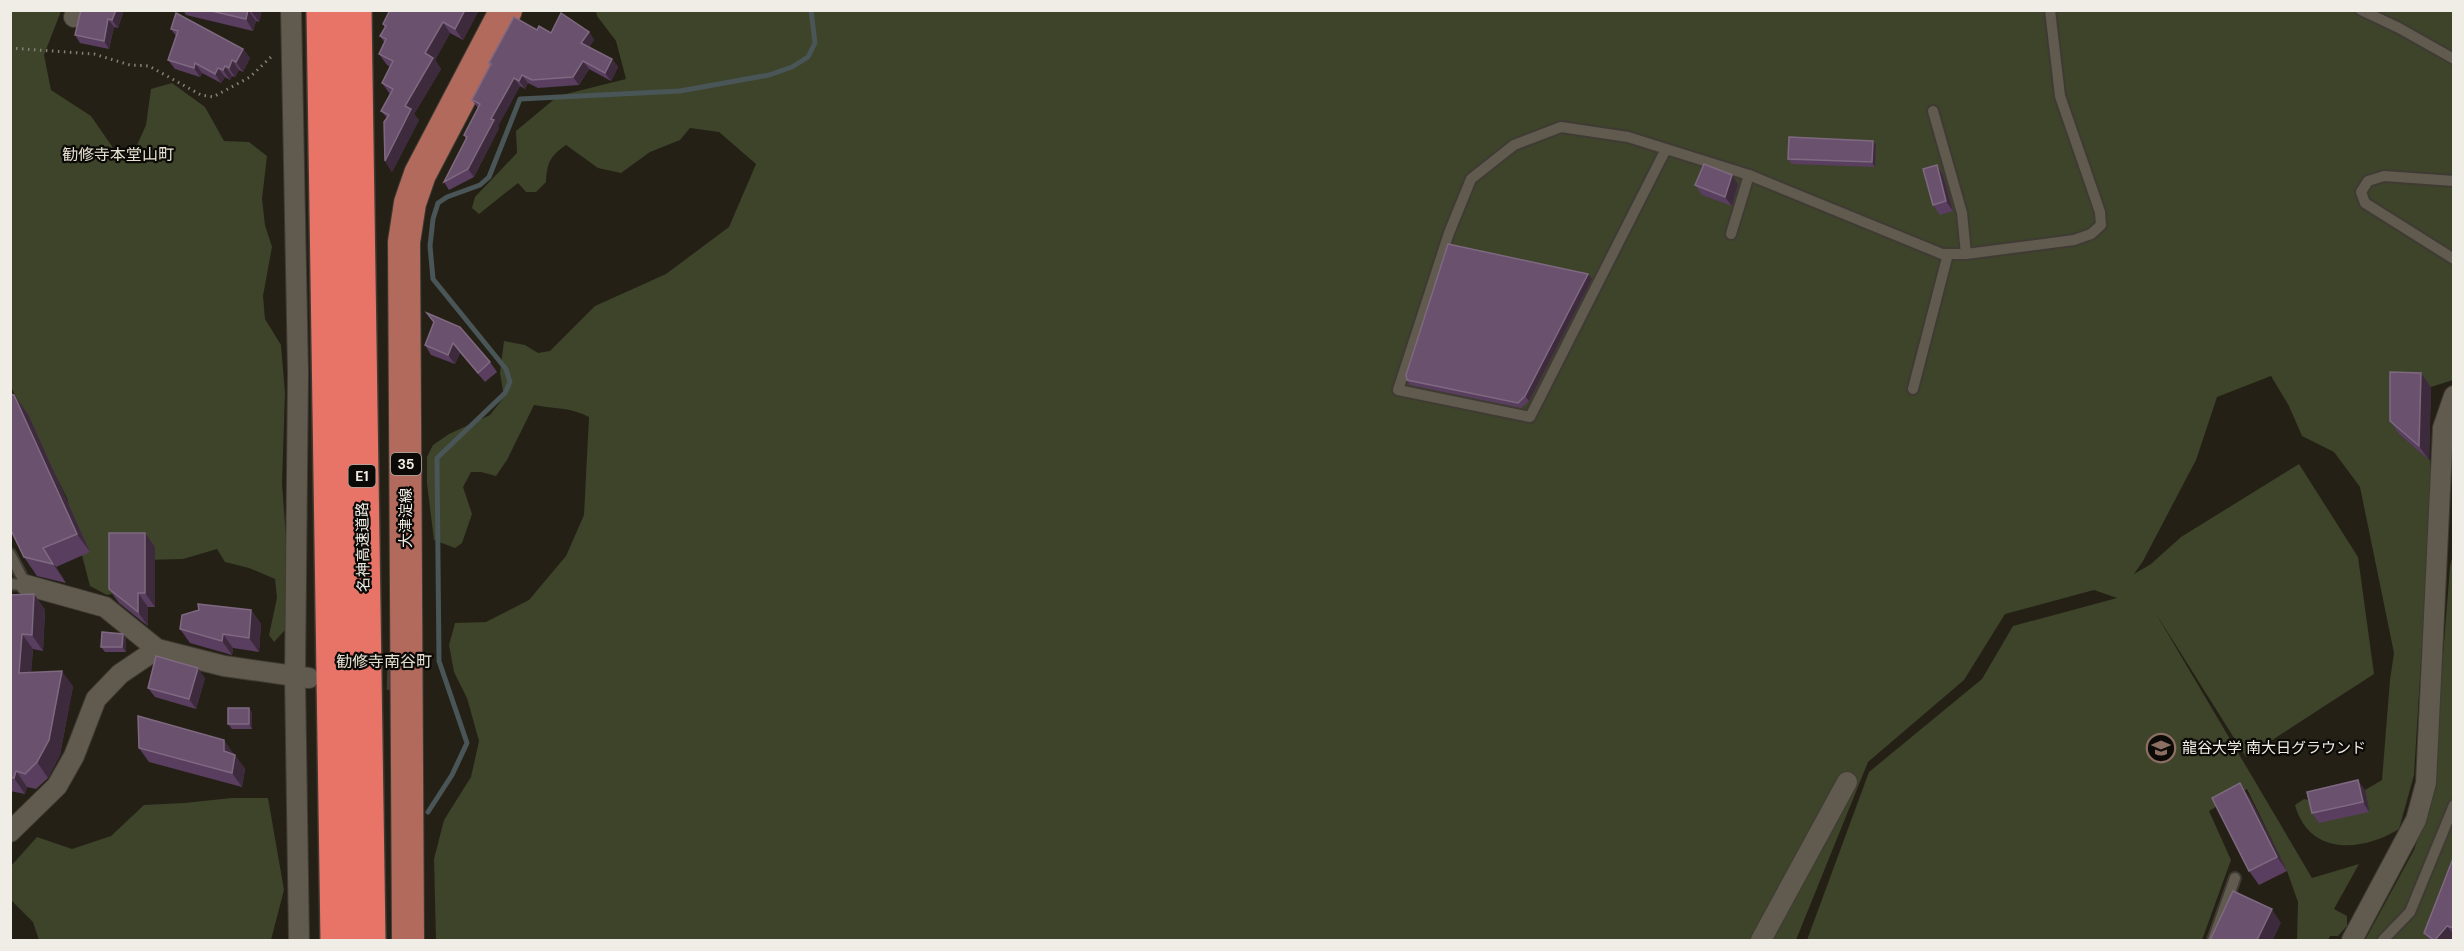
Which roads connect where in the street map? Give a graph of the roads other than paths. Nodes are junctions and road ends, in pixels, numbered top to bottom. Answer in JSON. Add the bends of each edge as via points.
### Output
{"nodes":[{"id":1,"x":291,"y":10,"type":"edge"},
{"id":2,"x":323,"y":10,"type":"edge"},
{"id":3,"x":355,"y":10,"type":"edge"},
{"id":4,"x":506,"y":10,"type":"edge"},
{"id":5,"x":2050,"y":10,"type":"edge"},
{"id":6,"x":2361,"y":10,"type":"edge"},
{"id":7,"x":2454,"y":59,"type":"edge"},
{"id":8,"x":1933,"y":111,"type":"dead end"},
{"id":9,"x":1666,"y":149,"type":"junction"},
{"id":10,"x":1749,"y":175,"type":"junction"},
{"id":11,"x":2454,"y":181,"type":"edge"},
{"id":12,"x":1731,"y":234,"type":"dead end"},
{"id":13,"x":1948,"y":254,"type":"junction"},
{"id":14,"x":1966,"y":254,"type":"junction"},
{"id":15,"x":2454,"y":259,"type":"edge"},
{"id":16,"x":1913,"y":389,"type":"dead end"},
{"id":17,"x":2454,"y":396,"type":"edge"},
{"id":18,"x":10,"y":554,"type":"edge"},
{"id":19,"x":18,"y":585,"type":"edge"},
{"id":20,"x":158,"y":649,"type":"junction"},
{"id":21,"x":302,"y":677,"type":"junction"},
{"id":22,"x":1847,"y":783,"type":"dead end"},
{"id":23,"x":2454,"y":805,"type":"edge"},
{"id":24,"x":10,"y":832,"type":"edge"},
{"id":25,"x":2235,"y":878,"type":"dead end"},
{"id":26,"x":299,"y":940,"type":"edge"},
{"id":27,"x":337,"y":940,"type":"edge"},
{"id":28,"x":369,"y":940,"type":"edge"},
{"id":29,"x":408,"y":940,"type":"edge"},
{"id":30,"x":1761,"y":940,"type":"edge"},
{"id":31,"x":2213,"y":940,"type":"edge"},
{"id":32,"x":2352,"y":940,"type":"edge"},
{"id":33,"x":2383,"y":940,"type":"edge"}],
"edges":[{"from":1,"to":21,"type":"street"},
{"from":2,"to":27,"type":"highway","number":"E1"},
{"from":3,"to":28,"type":"highway","name":"名神高速道路","number":"E1"},
{"from":4,"to":29,"type":"main road","name":"大津淀線","number":"35","via":[[420,174],[410,203],[404,242],[400,680]]},
{"from":5,"to":14,"type":"lane","via":[[2060,96],[2101,225],[2091,234],[2074,240]]},
{"from":6,"to":7,"type":"lane"},
{"from":8,"to":14,"type":"lane","via":[[1962,213]]},
{"from":9,"to":9,"type":"lane","via":[[1628,137],[1561,127],[1514,145],[1471,179],[1449,233],[1398,390],[1530,417]]},
{"from":9,"to":10,"type":"lane"},
{"from":10,"to":12,"type":"lane"},
{"from":10,"to":13,"type":"lane"},
{"from":11,"to":15,"type":"lane","via":[[2384,176],[2368,181],[2361,192],[2366,203]]},
{"from":13,"to":14,"type":"lane"},
{"from":13,"to":16,"type":"lane"},
{"from":17,"to":32,"type":"street","via":[[2443,428],[2426,783],[2416,820]]},
{"from":18,"to":19,"type":"lane"},
{"from":19,"to":20,"type":"street","via":[[66,594],[105,607]]},
{"from":20,"to":21,"type":"street","via":[[224,666]]},
{"from":20,"to":24,"type":"street","via":[[120,674],[96,699],[74,756],[57,786]]},
{"from":21,"to":26,"type":"street"},
{"from":22,"to":30,"type":"street"},
{"from":23,"to":33,"type":"lane","via":[[2410,912]]},
{"from":25,"to":31,"type":"lane"}]}
